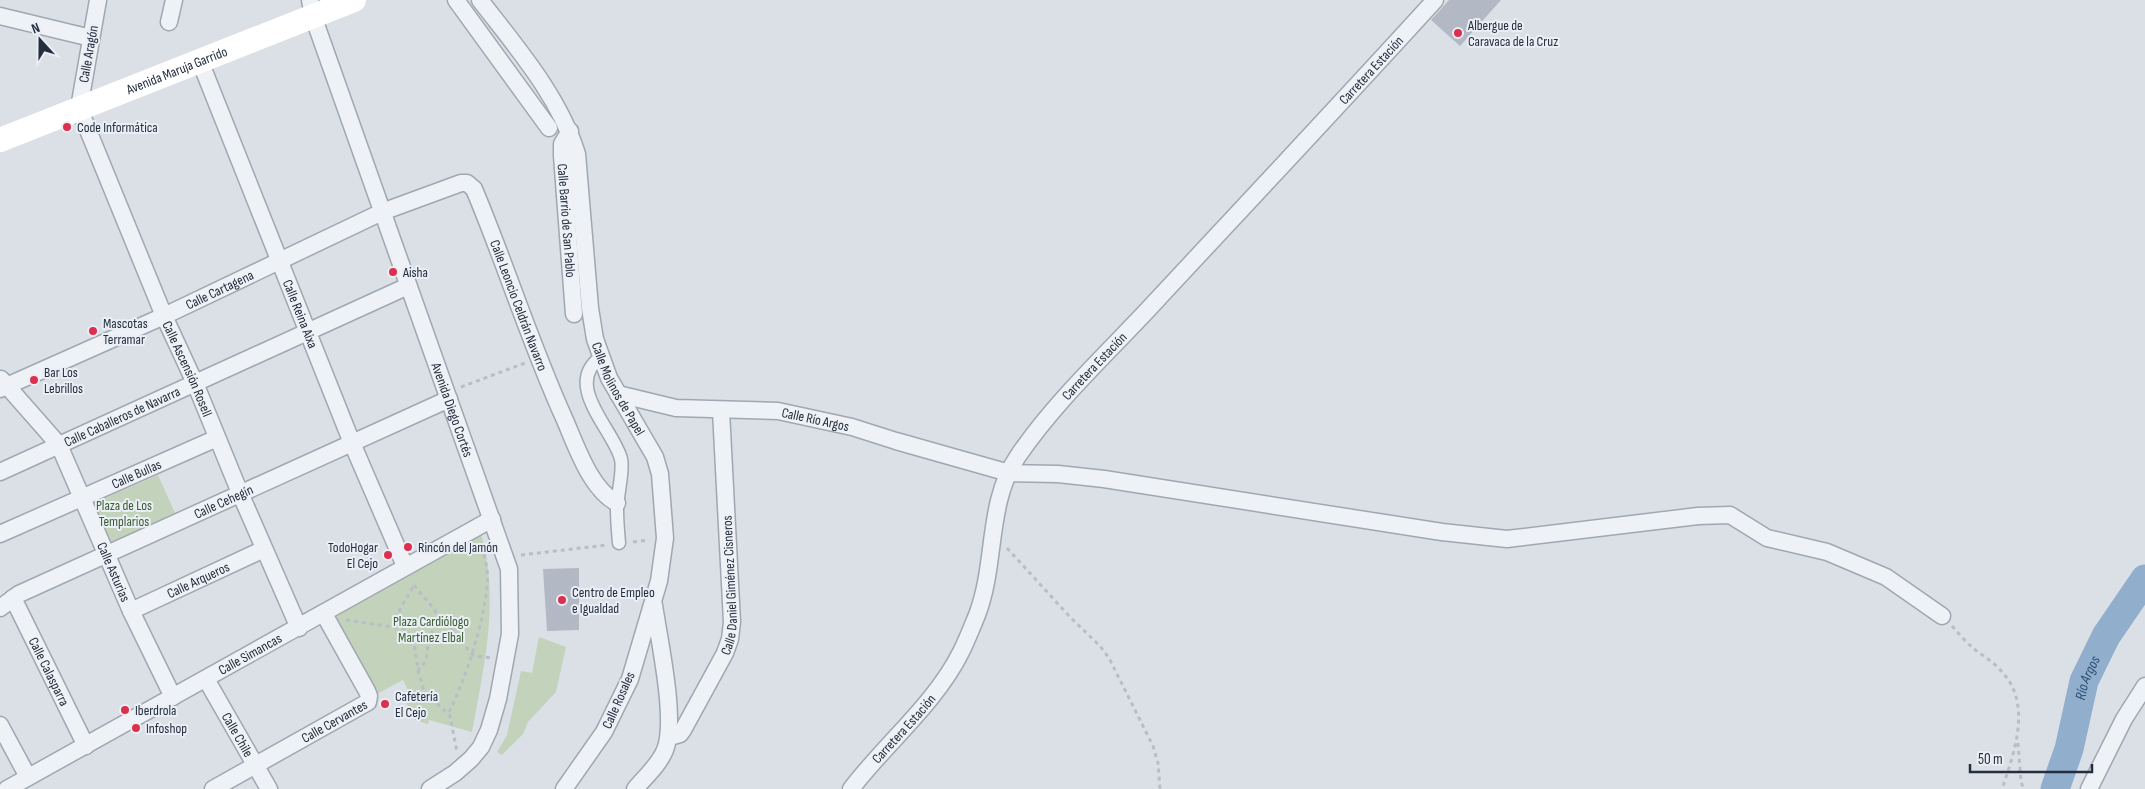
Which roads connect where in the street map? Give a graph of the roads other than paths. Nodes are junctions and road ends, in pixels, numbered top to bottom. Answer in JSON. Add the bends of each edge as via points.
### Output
{"nodes":[{"id":1,"x":98,"y":0,"type":"edge"},
{"id":2,"x":174,"y":0,"type":"edge"},
{"id":3,"x":354,"y":0,"type":"edge"},
{"id":4,"x":456,"y":0,"type":"edge"},
{"id":5,"x":480,"y":0,"type":"edge"},
{"id":6,"x":1435,"y":0,"type":"edge"},
{"id":7,"x":311,"y":8,"type":"edge"},
{"id":8,"x":0,"y":16,"type":"edge"},
{"id":9,"x":169,"y":22,"type":"dead end"},
{"id":10,"x":91,"y":38,"type":"junction"},
{"id":11,"x":200,"y":61,"type":"junction"},
{"id":12,"x":79,"y":108,"type":"junction"},
{"id":13,"x":549,"y":128,"type":"dead end"},
{"id":14,"x":570,"y":131,"type":"junction"},
{"id":15,"x":0,"y":140,"type":"edge"},
{"id":16,"x":382,"y":212,"type":"junction"},
{"id":17,"x":279,"y":260,"type":"junction"},
{"id":18,"x":408,"y":286,"type":"junction"},
{"id":19,"x":574,"y":314,"type":"dead end"},
{"id":20,"x":164,"y":316,"type":"junction"},
{"id":21,"x":309,"y":330,"type":"junction"},
{"id":22,"x":601,"y":357,"type":"junction"},
{"id":23,"x":195,"y":382,"type":"junction"},
{"id":24,"x":2,"y":384,"type":"edge"},
{"id":25,"x":618,"y":394,"type":"junction"},
{"id":26,"x":448,"y":395,"type":"junction"},
{"id":27,"x":721,"y":411,"type":"junction"},
{"id":28,"x":217,"y":438,"type":"junction"},
{"id":29,"x":352,"y":442,"type":"junction"},
{"id":30,"x":59,"y":445,"type":"junction"},
{"id":31,"x":0,"y":472,"type":"edge"},
{"id":32,"x":1009,"y":473,"type":"junction"},
{"id":33,"x":240,"y":493,"type":"junction"},
{"id":34,"x":84,"y":498,"type":"junction"},
{"id":35,"x":617,"y":503,"type":"junction"},
{"id":36,"x":492,"y":519,"type":"junction"},
{"id":37,"x":0,"y":534,"type":"edge"},
{"id":38,"x":620,"y":543,"type":"road end"},
{"id":39,"x":264,"y":549,"type":"junction"},
{"id":40,"x":106,"y":555,"type":"junction"},
{"id":41,"x":407,"y":565,"type":"junction"},
{"id":42,"x":13,"y":598,"type":"junction"},
{"id":43,"x":653,"y":601,"type":"junction"},
{"id":44,"x":0,"y":608,"type":"edge"},
{"id":45,"x":131,"y":611,"type":"junction"},
{"id":46,"x":324,"y":614,"type":"junction"},
{"id":47,"x":1942,"y":616,"type":"road end"},
{"id":48,"x":299,"y":628,"type":"junction"},
{"id":49,"x":206,"y":679,"type":"junction"},
{"id":50,"x":2145,"y":686,"type":"edge"},
{"id":51,"x":173,"y":697,"type":"junction"},
{"id":52,"x":0,"y":724,"type":"edge"},
{"id":53,"x":669,"y":731,"type":"junction"},
{"id":54,"x":86,"y":746,"type":"junction"},
{"id":55,"x":256,"y":765,"type":"junction"},
{"id":56,"x":28,"y":778,"type":"junction"},
{"id":57,"x":7,"y":789,"type":"edge"},
{"id":58,"x":213,"y":789,"type":"edge"},
{"id":59,"x":270,"y":789,"type":"edge"},
{"id":60,"x":430,"y":789,"type":"edge"},
{"id":61,"x":564,"y":789,"type":"edge"},
{"id":62,"x":635,"y":789,"type":"edge"},
{"id":63,"x":851,"y":789,"type":"edge"},
{"id":64,"x":2089,"y":789,"type":"edge"}],
"edges":[{"from":1,"to":10,"type":"street","name":"Calle Aragón"},
{"from":2,"to":9,"type":"street"},
{"from":3,"to":7,"type":"main road","name":"Avenida Maruja Garrido"},
{"from":4,"to":13,"type":"street"},
{"from":5,"to":14,"type":"street","name":"Calle Molinos de Papel","via":[[550,94]]},
{"from":6,"to":32,"type":"street","name":"Carretera Estación","via":[[1047,418],[1016,458]]},
{"from":7,"to":11,"type":"main road","name":"Avenida Maruja Garrido"},
{"from":7,"to":16,"type":"street","name":"Avenida Diego Cortés"},
{"from":8,"to":10,"type":"street"},
{"from":10,"to":12,"type":"street","name":"Calle Aragón"},
{"from":11,"to":12,"type":"main road","name":"Avenida Maruja Garrido"},
{"from":11,"to":17,"type":"street","name":"Calle Reina Aixa"},
{"from":12,"to":15,"type":"main road","name":"Avenida Maruja Garrido"},
{"from":12,"to":20,"type":"street","name":"Calle Ascensión Rosell"},
{"from":14,"to":19,"type":"street","name":"Calle Barrio de San Pablo","via":[[562,144],[562,156]]},
{"from":14,"to":22,"type":"street","name":"Calle Molinos de Papel","via":[[577,154],[590,308]]},
{"from":16,"to":17,"type":"street","name":"Calle Cartagena"},
{"from":16,"to":18,"type":"street","name":"Avenida Diego Cortés"},
{"from":16,"to":35,"type":"street","name":"Calle Leoncio Celdrán Navarro","via":[[461,183],[471,185],[537,358],[587,468],[605,494]]},
{"from":17,"to":20,"type":"street","name":"Calle Cartagena"},
{"from":17,"to":21,"type":"street","name":"Calle Reina Aixa"},
{"from":18,"to":21,"type":"street","name":"Calle Caballeros de Navarra"},
{"from":18,"to":26,"type":"street","name":"Avenida Diego Cortés"},
{"from":20,"to":23,"type":"street","name":"Calle Ascensión Rosell"},
{"from":20,"to":24,"type":"street","name":"Calle Cartagena"},
{"from":21,"to":23,"type":"street","name":"Calle Caballeros de Navarra"},
{"from":21,"to":29,"type":"street","name":"Calle Reina Aixa"},
{"from":22,"to":25,"type":"street","name":"Calle Molinos de Papel"},
{"from":22,"to":35,"type":"street","via":[[590,369],[587,390],[622,461]]},
{"from":23,"to":28,"type":"street","name":"Calle Ascensión Rosell"},
{"from":23,"to":30,"type":"street","name":"Calle Caballeros de Navarra"},
{"from":24,"to":30,"type":"street","name":"Calle Asturias"},
{"from":25,"to":27,"type":"street","name":"Calle Río Argos","via":[[676,408]]},
{"from":25,"to":43,"type":"street","name":"Calle Molinos de Papel","via":[[655,457],[660,474],[665,538]]},
{"from":26,"to":29,"type":"street","name":"Calle Cehegín"},
{"from":26,"to":36,"type":"street","name":"Avenida Diego Cortés"},
{"from":27,"to":32,"type":"street","name":"Calle Río Argos","via":[[778,411],[826,420]]},
{"from":27,"to":53,"type":"street","name":"Calle Daniel Giménez Cisneros","via":[[732,622],[730,639],[683,730],[673,736]]},
{"from":28,"to":33,"type":"street","name":"Calle Ascensión Rosell"},
{"from":28,"to":34,"type":"street","name":"Calle Bullas"},
{"from":29,"to":33,"type":"street","name":"Calle Cehegín"},
{"from":29,"to":41,"type":"street","name":"Calle Reina Aixa"},
{"from":30,"to":31,"type":"street","name":"Calle Caballeros de Navarra"},
{"from":30,"to":34,"type":"street","name":"Calle Asturias"},
{"from":32,"to":47,"type":"street","name":"Calle Río Argos","via":[[1104,479],[1442,532],[1507,539],[1730,515],[1767,538],[1827,552],[1886,577]]},
{"from":32,"to":63,"type":"street","name":"Carretera Estación","via":[[995,511],[986,582],[978,612],[960,653],[936,690]]},
{"from":33,"to":39,"type":"street","name":"Calle Ascensión Rosell"},
{"from":33,"to":40,"type":"street","name":"Calle Cehegín"},
{"from":34,"to":37,"type":"street","name":"Calle Bullas"},
{"from":34,"to":40,"type":"street","name":"Calle Asturias"},
{"from":35,"to":38,"type":"street"},
{"from":36,"to":41,"type":"street","name":"Calle Simancas"},
{"from":36,"to":60,"type":"street","name":"Avenida Diego Cortés","via":[[509,569],[507,660],[489,730],[481,747],[460,769]]},
{"from":39,"to":45,"type":"street","name":"Calle Arqueros"},
{"from":39,"to":48,"type":"street","name":"Calle Ascensión Rosell"},
{"from":40,"to":42,"type":"street","name":"Calle Cehegín"},
{"from":40,"to":45,"type":"street","name":"Calle Asturias"},
{"from":41,"to":46,"type":"street","name":"Calle Simancas"},
{"from":42,"to":44,"type":"street","name":"Calle Cehegín"},
{"from":42,"to":54,"type":"street","name":"Calle Calasparra"},
{"from":43,"to":53,"type":"street","name":"Calle Molinos de Papel"},
{"from":43,"to":61,"type":"street","name":"Calle Rosales","via":[[630,680],[618,707]]},
{"from":45,"to":51,"type":"street","name":"Calle Asturias"},
{"from":46,"to":48,"type":"street","name":"Calle Simancas"},
{"from":46,"to":55,"type":"street","name":"Calle Cervantes","via":[[364,685],[368,702]]},
{"from":48,"to":49,"type":"street","name":"Calle Simancas"},
{"from":49,"to":51,"type":"street","name":"Calle Simancas"},
{"from":49,"to":55,"type":"street","name":"Calle Chile"},
{"from":50,"to":64,"type":"street","via":[[2124,719]]},
{"from":51,"to":54,"type":"street","name":"Calle Simancas"},
{"from":52,"to":56,"type":"street"},
{"from":53,"to":62,"type":"street","name":"Calle Molinos de Papel","via":[[665,749]]},
{"from":54,"to":56,"type":"street","name":"Calle Simancas"},
{"from":55,"to":58,"type":"street","name":"Calle Cervantes"},
{"from":55,"to":59,"type":"street","name":"Calle Chile"},
{"from":56,"to":57,"type":"street","name":"Calle Simancas"}]}
